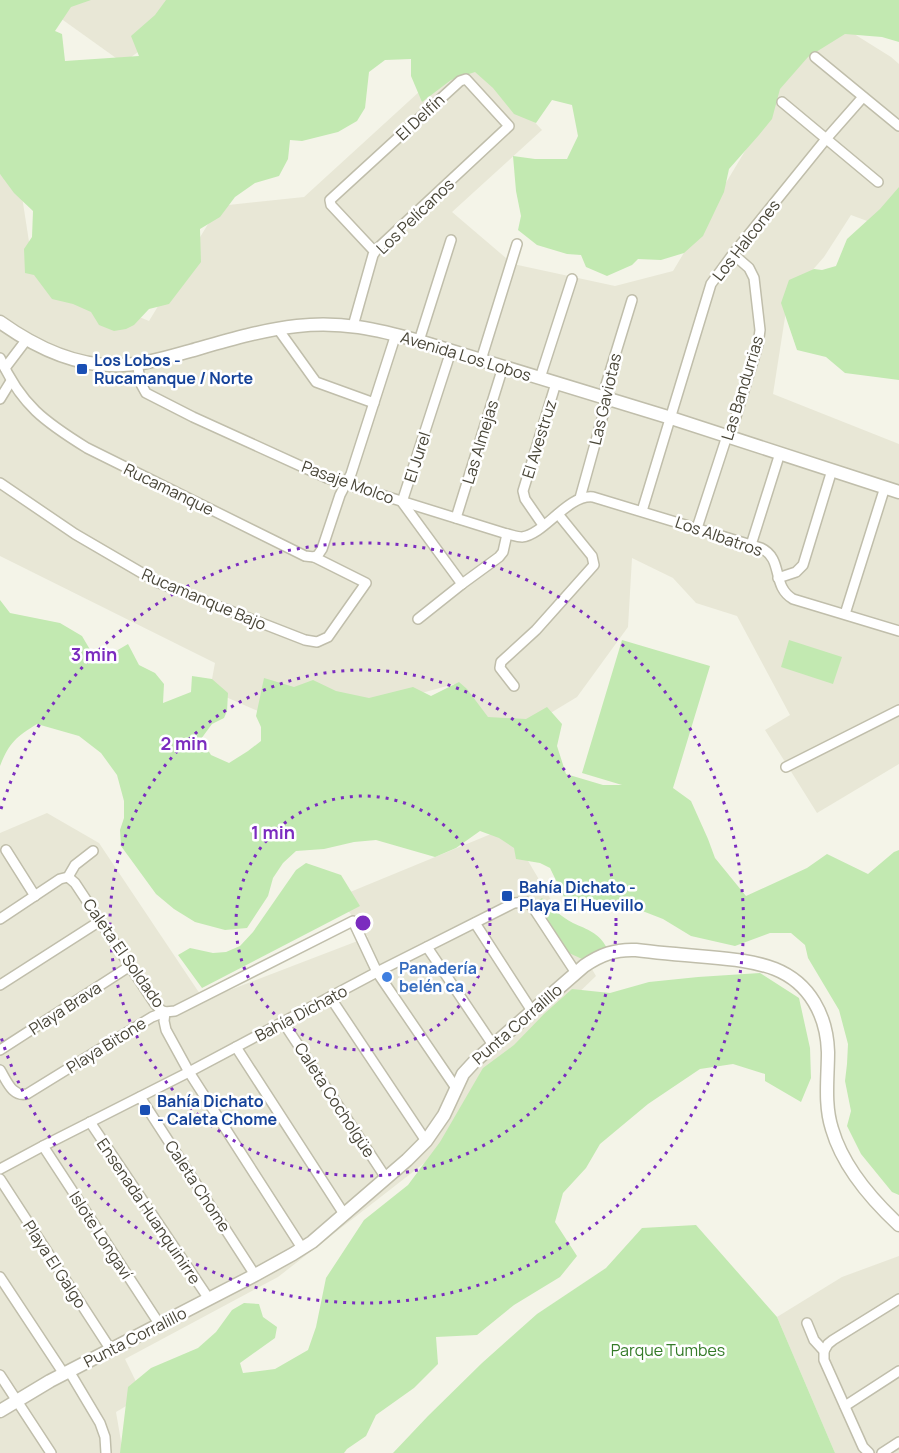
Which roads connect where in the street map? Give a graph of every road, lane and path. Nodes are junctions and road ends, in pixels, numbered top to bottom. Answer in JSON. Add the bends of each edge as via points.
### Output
{"nodes":[{"id":1,"x":814,"y":57,"type":"dead end"},
{"id":2,"x":863,"y":97,"type":"junction"},
{"id":3,"x":782,"y":102,"type":"dead end"},
{"id":4,"x":509,"y":126,"type":"joint"},
{"id":5,"x":899,"y":126,"type":"edge"},
{"id":6,"x":826,"y":139,"type":"junction"},
{"id":7,"x":878,"y":182,"type":"dead end"},
{"id":8,"x":451,"y":240,"type":"dead end"},
{"id":9,"x":517,"y":244,"type":"dead end"},
{"id":10,"x":375,"y":252,"type":"junction"},
{"id":11,"x":733,"y":254,"type":"junction"},
{"id":12,"x":572,"y":279,"type":"dead end"},
{"id":13,"x":632,"y":300,"type":"dead end"},
{"id":14,"x":0,"y":322,"type":"edge"},
{"id":15,"x":353,"y":326,"type":"junction"},
{"id":16,"x":278,"y":329,"type":"junction"},
{"id":17,"x":396,"y":334,"type":"junction"},
{"id":18,"x":27,"y":339,"type":"junction"},
{"id":19,"x":419,"y":341,"type":"junction"},
{"id":20,"x":451,"y":351,"type":"junction"},
{"id":21,"x":0,"y":358,"type":"edge"},
{"id":22,"x":481,"y":360,"type":"junction"},
{"id":23,"x":137,"y":363,"type":"junction"},
{"id":24,"x":503,"y":367,"type":"junction"},
{"id":25,"x":5,"y":368,"type":"junction"},
{"id":26,"x":540,"y":378,"type":"junction"},
{"id":27,"x":11,"y":381,"type":"junction"},
{"id":28,"x":556,"y":383,"type":"junction"},
{"id":29,"x":0,"y":399,"type":"edge"},
{"id":30,"x":605,"y":399,"type":"junction"},
{"id":31,"x":374,"y":403,"type":"junction"},
{"id":32,"x":671,"y":418,"type":"junction"},
{"id":33,"x":727,"y":436,"type":"junction"},
{"id":34,"x":780,"y":453,"type":"junction"},
{"id":35,"x":832,"y":470,"type":"junction"},
{"id":36,"x":0,"y":483,"type":"edge"},
{"id":37,"x":346,"y":484,"type":"junction"},
{"id":38,"x":885,"y":487,"type":"junction"},
{"id":39,"x":899,"y":492,"type":"edge"},
{"id":40,"x":580,"y":498,"type":"junction"},
{"id":41,"x":402,"y":502,"type":"junction"},
{"id":42,"x":642,"y":511,"type":"junction"},
{"id":43,"x":558,"y":514,"type":"junction"},
{"id":44,"x":456,"y":518,"type":"junction"},
{"id":45,"x":543,"y":525,"type":"junction"},
{"id":46,"x":697,"y":528,"type":"junction"},
{"id":47,"x":507,"y":534,"type":"junction"},
{"id":48,"x":750,"y":545,"type":"junction"},
{"id":49,"x":314,"y":556,"type":"junction"},
{"id":50,"x":778,"y":578,"type":"junction"},
{"id":51,"x":366,"y":583,"type":"joint"},
{"id":52,"x":462,"y":584,"type":"junction"},
{"id":53,"x":845,"y":614,"type":"junction"},
{"id":54,"x":418,"y":619,"type":"dead end"},
{"id":55,"x":899,"y":631,"type":"edge"},
{"id":56,"x":514,"y":686,"type":"dead end"},
{"id":57,"x":899,"y":711,"type":"edge"},
{"id":58,"x":786,"y":767,"type":"dead end"},
{"id":59,"x":6,"y":850,"type":"dead end"},
{"id":60,"x":93,"y":851,"type":"dead end"},
{"id":61,"x":68,"y":878,"type":"junction"},
{"id":62,"x":35,"y":896,"type":"junction"},
{"id":63,"x":0,"y":919,"type":"edge"},
{"id":64,"x":100,"y":921,"type":"junction"},
{"id":65,"x":475,"y":923,"type":"junction"},
{"id":66,"x":427,"y":947,"type":"junction"},
{"id":67,"x":130,"y":966,"type":"junction"},
{"id":68,"x":377,"y":972,"type":"junction"},
{"id":69,"x":576,"y":973,"type":"junction"},
{"id":70,"x":0,"y":985,"type":"edge"},
{"id":71,"x":330,"y":998,"type":"junction"},
{"id":72,"x":532,"y":1011,"type":"junction"},
{"id":73,"x":165,"y":1012,"type":"junction"},
{"id":74,"x":283,"y":1022,"type":"junction"},
{"id":75,"x":493,"y":1045,"type":"junction"},
{"id":76,"x":236,"y":1047,"type":"junction"},
{"id":77,"x":0,"y":1050,"type":"edge"},
{"id":78,"x":0,"y":1070,"type":"edge"},
{"id":79,"x":189,"y":1072,"type":"junction"},
{"id":80,"x":456,"y":1088,"type":"junction"},
{"id":81,"x":140,"y":1097,"type":"junction"},
{"id":82,"x":90,"y":1122,"type":"junction"},
{"id":83,"x":426,"y":1142,"type":"junction"},
{"id":84,"x":43,"y":1146,"type":"junction"},
{"id":85,"x":0,"y":1169,"type":"edge"},
{"id":86,"x":386,"y":1178,"type":"junction"},
{"id":87,"x":0,"y":1179,"type":"edge"},
{"id":88,"x":344,"y":1214,"type":"junction"},
{"id":89,"x":899,"y":1225,"type":"edge"},
{"id":90,"x":302,"y":1248,"type":"junction"},
{"id":91,"x":255,"y":1275,"type":"junction"},
{"id":92,"x":0,"y":1277,"type":"edge"},
{"id":93,"x":209,"y":1299,"type":"junction"},
{"id":94,"x":899,"y":1299,"type":"edge"},
{"id":95,"x":807,"y":1323,"type":"dead end"},
{"id":96,"x":159,"y":1325,"type":"junction"},
{"id":97,"x":111,"y":1350,"type":"junction"},
{"id":98,"x":824,"y":1351,"type":"junction"},
{"id":99,"x":899,"y":1371,"type":"edge"},
{"id":100,"x":66,"y":1372,"type":"junction"},
{"id":101,"x":0,"y":1376,"type":"edge"},
{"id":102,"x":16,"y":1401,"type":"junction"},
{"id":103,"x":845,"y":1406,"type":"junction"},
{"id":104,"x":0,"y":1411,"type":"edge"},
{"id":105,"x":899,"y":1442,"type":"edge"},
{"id":106,"x":51,"y":1453,"type":"edge"},
{"id":107,"x":106,"y":1453,"type":"edge"},
{"id":108,"x":869,"y":1453,"type":"edge"},
{"id":109,"x":882,"y":1453,"type":"edge"}],
"edges":[{"from":1,"to":2,"type":"street"},
{"from":2,"to":5,"type":"street"},
{"from":2,"to":6,"type":"street","name":"Los Halcones"},
{"from":3,"to":6,"type":"street"},
{"from":4,"to":10,"type":"street","name":"Los Pelícanos"},
{"from":4,"to":10,"type":"street","name":"El Delfín","via":[[462,79],[330,200],[331,206]]},
{"from":6,"to":7,"type":"street"},
{"from":6,"to":11,"type":"street","name":"Los Halcones"},
{"from":8,"to":19,"type":"street"},
{"from":9,"to":22,"type":"street"},
{"from":10,"to":15,"type":"street","name":"Los Pelícanos"},
{"from":11,"to":32,"type":"street","name":"Los Halcones","via":[[708,291]]},
{"from":11,"to":33,"type":"street","name":"Las Bandurrias","via":[[754,278],[760,330]]},
{"from":12,"to":26,"type":"street","name":"El Avestruz"},
{"from":13,"to":30,"type":"street","name":"Las Gaviotas"},
{"from":14,"to":18,"type":"street","name":"Avenida Los Lobos"},
{"from":15,"to":16,"type":"street","name":"Avenida Los Lobos","via":[[316,324]]},
{"from":15,"to":17,"type":"street","name":"Avenida Los Lobos"},
{"from":16,"to":23,"type":"street","name":"Avenida Los Lobos"},
{"from":16,"to":31,"type":"street","via":[[315,382]]},
{"from":17,"to":19,"type":"street","name":"Avenida Los Lobos"},
{"from":17,"to":31,"type":"street"},
{"from":18,"to":23,"type":"street","name":"Avenida Los Lobos","via":[[91,363]]},
{"from":18,"to":25,"type":"street"},
{"from":19,"to":20,"type":"street","name":"Avenida Los Lobos"},
{"from":20,"to":22,"type":"street","name":"Avenida Los Lobos"},
{"from":20,"to":41,"type":"street","name":"El Jurel"},
{"from":21,"to":25,"type":"street","name":"Rucamanque"},
{"from":22,"to":24,"type":"street","name":"Avenida Los Lobos"},
{"from":23,"to":37,"type":"street","name":"Pasaje Molco","via":[[142,387],[148,395]]},
{"from":24,"to":26,"type":"street","name":"Avenida Los Lobos"},
{"from":24,"to":44,"type":"street","name":"Las Almejas"},
{"from":25,"to":27,"type":"street","name":"Rucamanque"},
{"from":26,"to":28,"type":"street","name":"Avenida Los Lobos"},
{"from":27,"to":29,"type":"street"},
{"from":27,"to":49,"type":"street","name":"Rucamanque","via":[[42,417],[87,448],[305,556]]},
{"from":28,"to":30,"type":"street","name":"Avenida Los Lobos"},
{"from":28,"to":45,"type":"street","name":"El Avestruz","via":[[523,491]]},
{"from":30,"to":32,"type":"street","name":"Avenida Los Lobos"},
{"from":30,"to":40,"type":"street","name":"Las Gaviotas"},
{"from":31,"to":37,"type":"street"},
{"from":32,"to":33,"type":"street","name":"Avenida Los Lobos"},
{"from":32,"to":42,"type":"street","name":"Los Halcones"},
{"from":33,"to":34,"type":"street","name":"Avenida Los Lobos"},
{"from":33,"to":46,"type":"street","name":"Las Bandurrias"},
{"from":34,"to":35,"type":"street","name":"Avenida Los Lobos"},
{"from":34,"to":48,"type":"street"},
{"from":35,"to":38,"type":"street","name":"Avenida Los Lobos"},
{"from":35,"to":50,"type":"street","via":[[803,565]]},
{"from":36,"to":51,"type":"street","name":"Rucamanque Bajo","via":[[75,534],[171,589],[304,640],[317,642],[328,638]]},
{"from":37,"to":41,"type":"street","name":"Pasaje Molco"},
{"from":37,"to":49,"type":"street","via":[[322,549]]},
{"from":38,"to":39,"type":"street","name":"Avenida Los Lobos"},
{"from":38,"to":53,"type":"street"},
{"from":40,"to":42,"type":"street","name":"Los Albatros","via":[[592,497]]},
{"from":40,"to":43,"type":"street","name":"Pasaje Molco"},
{"from":41,"to":44,"type":"street","name":"Pasaje Molco"},
{"from":41,"to":52,"type":"street","name":"El Jurel"},
{"from":42,"to":46,"type":"street","name":"Los Albatros"},
{"from":43,"to":45,"type":"street","name":"Pasaje Molco"},
{"from":43,"to":56,"type":"street","via":[[592,556],[594,565],[536,630],[501,662]]},
{"from":44,"to":47,"type":"street","name":"Pasaje Molco"},
{"from":45,"to":47,"type":"street","name":"Pasaje Molco","via":[[524,536]]},
{"from":46,"to":48,"type":"street","name":"Los Albatros"},
{"from":47,"to":52,"type":"street","via":[[499,557]]},
{"from":48,"to":50,"type":"street","name":"Los Albatros","via":[[774,559]]},
{"from":49,"to":51,"type":"street","name":"Rucamanque"},
{"from":50,"to":53,"type":"street","name":"Los Albatros","via":[[785,593],[793,599]]},
{"from":52,"to":54,"type":"street"},
{"from":53,"to":55,"type":"street","name":"Los Albatros"},
{"from":57,"to":58,"type":"street"},
{"from":59,"to":62,"type":"street"},
{"from":60,"to":61,"type":"street","via":[[75,865]]},
{"from":61,"to":62,"type":"street"},
{"from":61,"to":64,"type":"street","name":"Caleta El Soldado"},
{"from":62,"to":63,"type":"street"},
{"from":64,"to":67,"type":"street","name":"Caleta El Soldado"},
{"from":64,"to":70,"type":"street"},
{"from":65,"to":66,"type":"street","name":"Bahía Dichato"},
{"from":65,"to":69,"type":"street","name":"Bahía Dichato","via":[[514,903],[529,904]]},
{"from":65,"to":72,"type":"street"},
{"from":66,"to":68,"type":"street","name":"Bahía Dichato"},
{"from":66,"to":75,"type":"street"},
{"from":67,"to":73,"type":"street","name":"Caleta El Soldado","via":[[155,1004]]},
{"from":67,"to":77,"type":"street","name":"Playa Brava"},
{"from":68,"to":71,"type":"street","name":"Bahía Dichato"},
{"from":68,"to":73,"type":"street","name":"Playa Bitone","via":[[353,921],[175,1011]]},
{"from":68,"to":80,"type":"street"},
{"from":69,"to":72,"type":"street","name":"Punta Corralillo"},
{"from":69,"to":89,"type":"street","name":"Punta Corralillo","via":[[600,956],[627,950],[756,963],[802,985],[814,1000],[826,1031],[828,1116],[836,1142],[854,1174]]},
{"from":71,"to":74,"type":"street","name":"Bahía Dichato"},
{"from":71,"to":83,"type":"street"},
{"from":72,"to":75,"type":"street","name":"Punta Corralillo"},
{"from":73,"to":78,"type":"street","name":"Playa Bitone","via":[[27,1094],[14,1091]]},
{"from":73,"to":79,"type":"street","name":"Caleta El Soldado","via":[[166,1030]]},
{"from":74,"to":76,"type":"street","name":"Bahía Dichato"},
{"from":74,"to":86,"type":"street","name":"Caleta Cocholgüe"},
{"from":75,"to":80,"type":"street","name":"Punta Corralillo","via":[[469,1067]]},
{"from":76,"to":79,"type":"street","name":"Bahía Dichato"},
{"from":76,"to":88,"type":"street"},
{"from":79,"to":81,"type":"street","name":"Bahía Dichato"},
{"from":79,"to":90,"type":"street","name":"Caleta El Soldado"},
{"from":80,"to":83,"type":"street","name":"Punta Corralillo"},
{"from":81,"to":82,"type":"street","name":"Bahía Dichato"},
{"from":81,"to":91,"type":"street","name":"Caleta Chome"},
{"from":82,"to":84,"type":"street","name":"Bahía Dichato"},
{"from":82,"to":93,"type":"street","name":"Ensenada Huanquinirre"},
{"from":83,"to":86,"type":"street","name":"Punta Corralillo"},
{"from":84,"to":85,"type":"street","name":"Bahía Dichato"},
{"from":84,"to":96,"type":"street","name":"Islote Longaví"},
{"from":86,"to":88,"type":"street","name":"Punta Corralillo"},
{"from":87,"to":97,"type":"street","name":"Playa El Galgo"},
{"from":88,"to":90,"type":"street","name":"Punta Corralillo"},
{"from":90,"to":91,"type":"street","name":"Punta Corralillo"},
{"from":91,"to":93,"type":"street","name":"Punta Corralillo"},
{"from":92,"to":100,"type":"street"},
{"from":93,"to":96,"type":"street","name":"Punta Corralillo"},
{"from":94,"to":98,"type":"street","via":[[833,1340]]},
{"from":95,"to":98,"type":"street"},
{"from":96,"to":97,"type":"street","name":"Punta Corralillo"},
{"from":97,"to":100,"type":"street","name":"Punta Corralillo"},
{"from":98,"to":103,"type":"street","via":[[824,1360]]},
{"from":99,"to":103,"type":"street"},
{"from":100,"to":102,"type":"street","name":"Punta Corralillo"},
{"from":100,"to":107,"type":"street","via":[[100,1423]]},
{"from":101,"to":102,"type":"street"},
{"from":102,"to":104,"type":"street","name":"Punta Corralillo"},
{"from":102,"to":106,"type":"street"},
{"from":103,"to":108,"type":"street"},
{"from":105,"to":109,"type":"street"}]}
